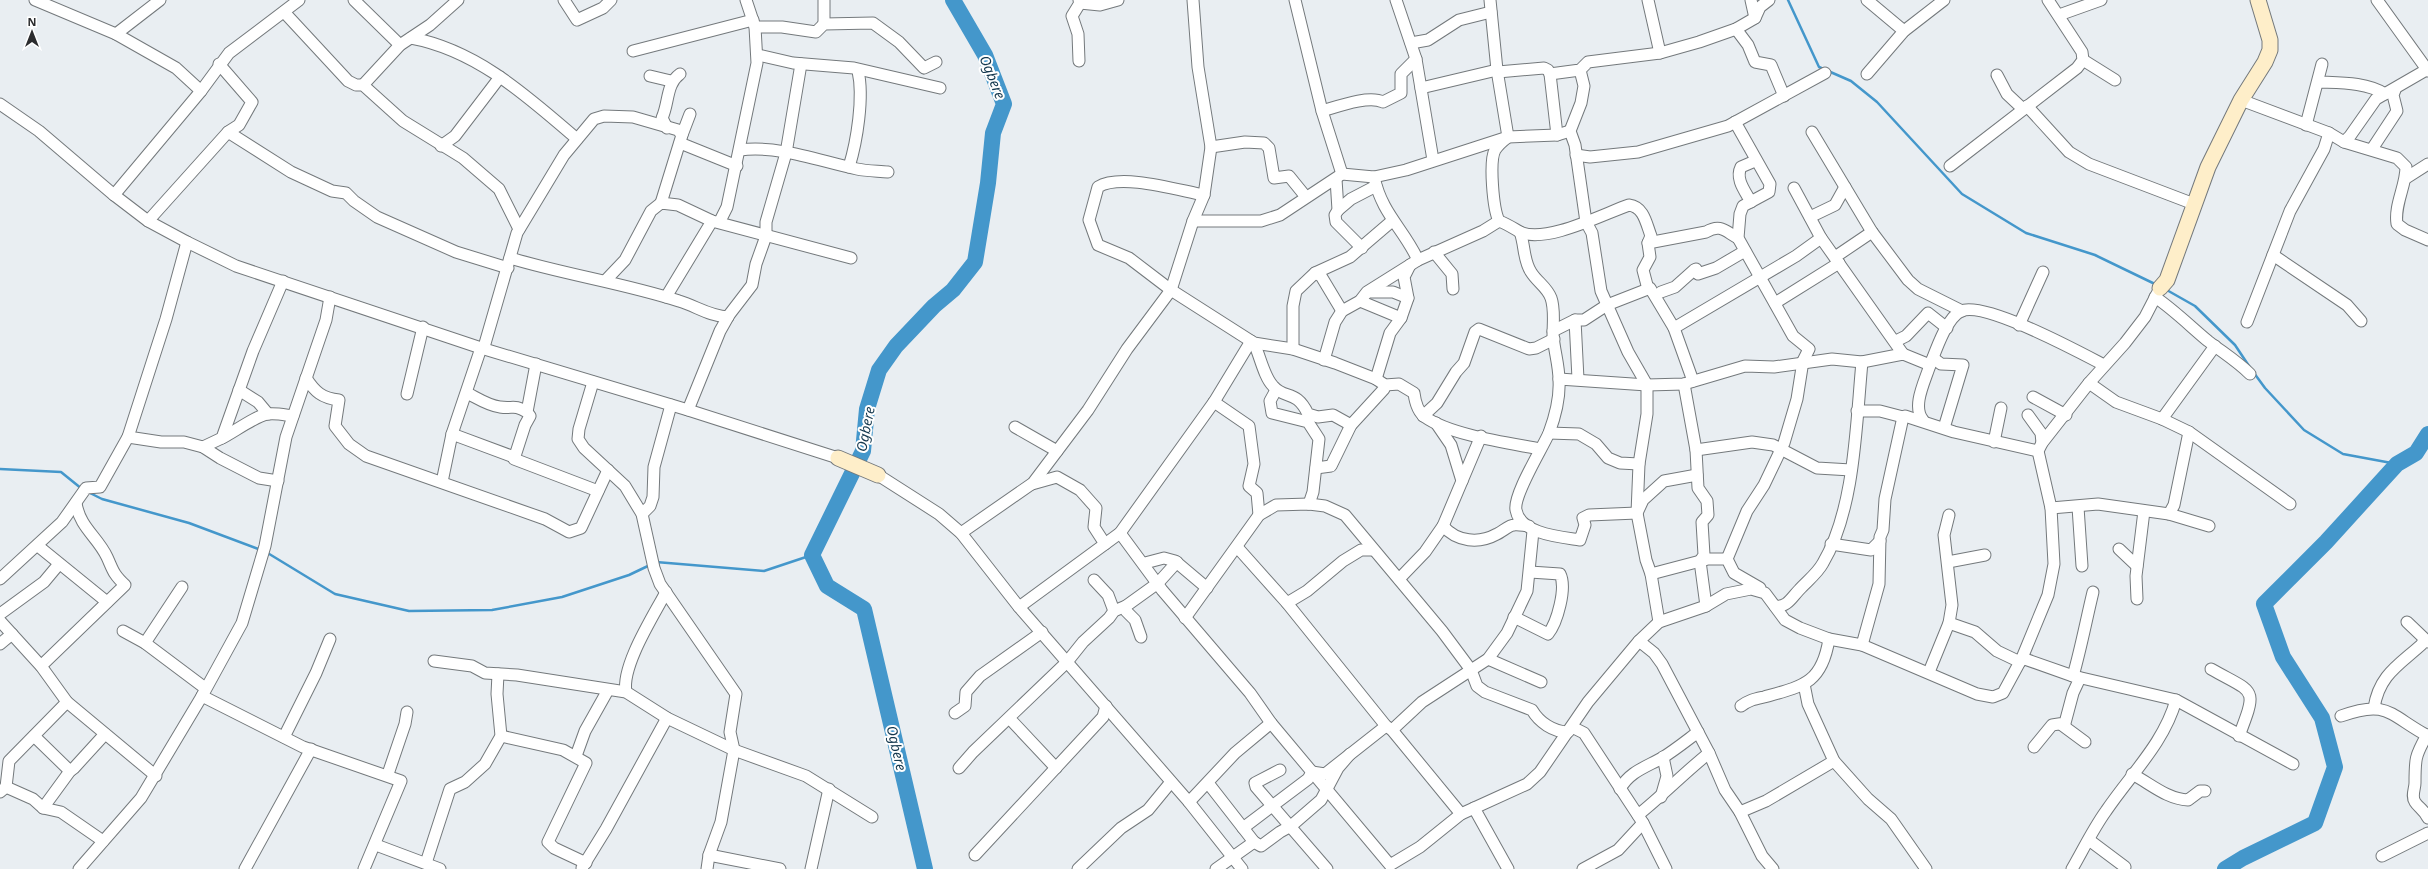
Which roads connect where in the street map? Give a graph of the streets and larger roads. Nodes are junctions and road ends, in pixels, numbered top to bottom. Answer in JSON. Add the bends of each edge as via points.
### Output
{"nodes":[{"id":1,"x":35,"y":0,"type":"edge"},
{"id":2,"x":160,"y":0,"type":"edge"},
{"id":3,"x":299,"y":0,"type":"edge"},
{"id":4,"x":354,"y":0,"type":"edge"},
{"id":5,"x":458,"y":0,"type":"edge"},
{"id":6,"x":564,"y":0,"type":"edge"},
{"id":7,"x":611,"y":0,"type":"edge"},
{"id":8,"x":746,"y":0,"type":"edge"},
{"id":9,"x":824,"y":0,"type":"edge"},
{"id":10,"x":1118,"y":0,"type":"edge"},
{"id":11,"x":1193,"y":0,"type":"edge"},
{"id":12,"x":1295,"y":0,"type":"edge"},
{"id":13,"x":1396,"y":0,"type":"edge"},
{"id":14,"x":1490,"y":0,"type":"edge"},
{"id":15,"x":1648,"y":0,"type":"edge"},
{"id":16,"x":1750,"y":0,"type":"edge"},
{"id":17,"x":1769,"y":0,"type":"edge"},
{"id":18,"x":1867,"y":0,"type":"edge"},
{"id":19,"x":1944,"y":0,"type":"edge"},
{"id":20,"x":2048,"y":0,"type":"edge"},
{"id":21,"x":2101,"y":0,"type":"edge"},
{"id":22,"x":2258,"y":0,"type":"edge"},
{"id":23,"x":2377,"y":0,"type":"edge"},
{"id":24,"x":1080,"y":1,"type":"edge"},
{"id":25,"x":284,"y":12,"type":"junction"},
{"id":26,"x":1491,"y":12,"type":"junction"},
{"id":27,"x":2059,"y":15,"type":"junction"},
{"id":28,"x":1755,"y":18,"type":"junction"},
{"id":29,"x":754,"y":24,"type":"junction"},
{"id":30,"x":824,"y":24,"type":"junction"},
{"id":31,"x":1736,"y":29,"type":"junction"},
{"id":32,"x":1904,"y":31,"type":"junction"},
{"id":33,"x":116,"y":34,"type":"junction"},
{"id":34,"x":412,"y":38,"type":"junction"},
{"id":35,"x":1411,"y":43,"type":"junction"},
{"id":36,"x":400,"y":45,"type":"junction"},
{"id":37,"x":633,"y":51,"type":"dead end"},
{"id":38,"x":1660,"y":52,"type":"junction"},
{"id":39,"x":758,"y":55,"type":"junction"},
{"id":40,"x":1416,"y":59,"type":"junction"},
{"id":41,"x":2083,"y":60,"type":"junction"},
{"id":42,"x":1079,"y":61,"type":"dead end"},
{"id":43,"x":936,"y":62,"type":"dead end"},
{"id":44,"x":218,"y":64,"type":"junction"},
{"id":45,"x":801,"y":64,"type":"junction"},
{"id":46,"x":2322,"y":64,"type":"dead end"},
{"id":47,"x":1580,"y":70,"type":"junction"},
{"id":48,"x":2428,"y":70,"type":"edge"},
{"id":49,"x":858,"y":71,"type":"junction"},
{"id":50,"x":1498,"y":71,"type":"junction"},
{"id":51,"x":1825,"y":73,"type":"dead end"},
{"id":52,"x":680,"y":74,"type":"dead end"},
{"id":53,"x":1550,"y":74,"type":"junction"},
{"id":54,"x":1867,"y":74,"type":"dead end"},
{"id":55,"x":1997,"y":75,"type":"dead end"},
{"id":56,"x":650,"y":76,"type":"dead end"},
{"id":57,"x":500,"y":77,"type":"junction"},
{"id":58,"x":2115,"y":80,"type":"dead end"},
{"id":59,"x":671,"y":82,"type":"junction"},
{"id":60,"x":2318,"y":82,"type":"junction"},
{"id":61,"x":363,"y":85,"type":"junction"},
{"id":62,"x":940,"y":88,"type":"dead end"},
{"id":63,"x":1421,"y":88,"type":"junction"},
{"id":64,"x":201,"y":91,"type":"junction"},
{"id":65,"x":2390,"y":92,"type":"junction"},
{"id":66,"x":1784,"y":96,"type":"junction"},
{"id":67,"x":2241,"y":100,"type":"junction"},
{"id":68,"x":0,"y":104,"type":"edge"},
{"id":69,"x":2025,"y":108,"type":"junction"},
{"id":70,"x":1322,"y":111,"type":"junction"},
{"id":71,"x":690,"y":114,"type":"dead end"},
{"id":72,"x":1735,"y":122,"type":"junction"},
{"id":73,"x":2306,"y":125,"type":"junction"},
{"id":74,"x":667,"y":128,"type":"junction"},
{"id":75,"x":1570,"y":131,"type":"junction"},
{"id":76,"x":228,"y":132,"type":"junction"},
{"id":77,"x":1812,"y":132,"type":"dead end"},
{"id":78,"x":2329,"y":133,"type":"junction"},
{"id":79,"x":1557,"y":134,"type":"junction"},
{"id":80,"x":1508,"y":137,"type":"junction"},
{"id":81,"x":577,"y":139,"type":"junction"},
{"id":82,"x":681,"y":139,"type":"junction"},
{"id":83,"x":2344,"y":142,"type":"junction"},
{"id":84,"x":441,"y":146,"type":"junction"},
{"id":85,"x":1211,"y":147,"type":"junction"},
{"id":86,"x":2372,"y":149,"type":"junction"},
{"id":87,"x":740,"y":150,"type":"junction"},
{"id":88,"x":786,"y":152,"type":"junction"},
{"id":89,"x":1576,"y":155,"type":"junction"},
{"id":90,"x":1433,"y":160,"type":"junction"},
{"id":91,"x":1755,"y":161,"type":"junction"},
{"id":92,"x":2428,"y":164,"type":"edge"},
{"id":93,"x":737,"y":166,"type":"junction"},
{"id":94,"x":1950,"y":166,"type":"dead end"},
{"id":95,"x":849,"y":167,"type":"junction"},
{"id":96,"x":888,"y":172,"type":"dead end"},
{"id":97,"x":1339,"y":177,"type":"junction"},
{"id":98,"x":2406,"y":178,"type":"junction"},
{"id":99,"x":1376,"y":186,"type":"junction"},
{"id":100,"x":1845,"y":187,"type":"junction"},
{"id":101,"x":1794,"y":188,"type":"dead end"},
{"id":102,"x":114,"y":195,"type":"junction"},
{"id":103,"x":1204,"y":195,"type":"junction"},
{"id":104,"x":1306,"y":197,"type":"junction"},
{"id":105,"x":1751,"y":202,"type":"junction"},
{"id":106,"x":661,"y":204,"type":"junction"},
{"id":107,"x":2194,"y":204,"type":"junction"},
{"id":108,"x":1338,"y":210,"type":"junction"},
{"id":109,"x":1810,"y":217,"type":"junction"},
{"id":110,"x":148,"y":221,"type":"junction"},
{"id":111,"x":716,"y":221,"type":"junction"},
{"id":112,"x":1193,"y":221,"type":"junction"},
{"id":113,"x":1499,"y":221,"type":"junction"},
{"id":114,"x":1392,"y":222,"type":"junction"},
{"id":115,"x":1586,"y":222,"type":"junction"},
{"id":116,"x":519,"y":229,"type":"junction"},
{"id":117,"x":1520,"y":232,"type":"junction"},
{"id":118,"x":1872,"y":232,"type":"junction"},
{"id":119,"x":766,"y":236,"type":"junction"},
{"id":120,"x":1738,"y":238,"type":"junction"},
{"id":121,"x":1821,"y":238,"type":"junction"},
{"id":122,"x":2428,"y":240,"type":"edge"},
{"id":123,"x":186,"y":242,"type":"junction"},
{"id":124,"x":1648,"y":243,"type":"junction"},
{"id":125,"x":1362,"y":248,"type":"junction"},
{"id":126,"x":1745,"y":250,"type":"junction"},
{"id":127,"x":1434,"y":252,"type":"junction"},
{"id":128,"x":2273,"y":255,"type":"junction"},
{"id":129,"x":852,"y":258,"type":"dead end"},
{"id":130,"x":1837,"y":260,"type":"junction"},
{"id":131,"x":1751,"y":262,"type":"junction"},
{"id":132,"x":509,"y":263,"type":"junction"},
{"id":133,"x":1414,"y":263,"type":"junction"},
{"id":134,"x":2043,"y":272,"type":"dead end"},
{"id":135,"x":1315,"y":273,"type":"junction"},
{"id":136,"x":1760,"y":278,"type":"junction"},
{"id":137,"x":606,"y":280,"type":"junction"},
{"id":138,"x":283,"y":281,"type":"junction"},
{"id":139,"x":1749,"y":284,"type":"junction"},
{"id":140,"x":1649,"y":288,"type":"junction"},
{"id":141,"x":2161,"y":288,"type":"junction"},
{"id":142,"x":1453,"y":289,"type":"dead end"},
{"id":143,"x":1171,"y":290,"type":"junction"},
{"id":144,"x":1367,"y":292,"type":"junction"},
{"id":145,"x":1661,"y":292,"type":"junction"},
{"id":146,"x":330,"y":297,"type":"junction"},
{"id":147,"x":666,"y":298,"type":"junction"},
{"id":148,"x":1408,"y":298,"type":"junction"},
{"id":149,"x":1360,"y":301,"type":"junction"},
{"id":150,"x":1775,"y":303,"type":"junction"},
{"id":151,"x":1607,"y":305,"type":"junction"},
{"id":152,"x":1660,"y":306,"type":"junction"},
{"id":153,"x":1342,"y":310,"type":"junction"},
{"id":154,"x":1962,"y":311,"type":"junction"},
{"id":155,"x":1401,"y":318,"type":"junction"},
{"id":156,"x":1575,"y":320,"type":"junction"},
{"id":157,"x":2361,"y":321,"type":"dead end"},
{"id":158,"x":725,"y":322,"type":"junction"},
{"id":159,"x":2247,"y":322,"type":"dead end"},
{"id":160,"x":2019,"y":325,"type":"junction"},
{"id":161,"x":423,"y":327,"type":"junction"},
{"id":162,"x":1674,"y":328,"type":"junction"},
{"id":163,"x":1947,"y":328,"type":"junction"},
{"id":164,"x":1553,"y":335,"type":"junction"},
{"id":165,"x":1896,"y":341,"type":"junction"},
{"id":166,"x":1253,"y":342,"type":"junction"},
{"id":167,"x":2215,"y":346,"type":"junction"},
{"id":168,"x":483,"y":348,"type":"junction"},
{"id":169,"x":1292,"y":350,"type":"junction"},
{"id":170,"x":1903,"y":354,"type":"junction"},
{"id":171,"x":1324,"y":360,"type":"junction"},
{"id":172,"x":1803,"y":361,"type":"junction"},
{"id":173,"x":1862,"y":362,"type":"junction"},
{"id":174,"x":1932,"y":362,"type":"junction"},
{"id":175,"x":536,"y":364,"type":"junction"},
{"id":176,"x":2104,"y":365,"type":"junction"},
{"id":177,"x":2250,"y":374,"type":"dead end"},
{"id":178,"x":306,"y":378,"type":"junction"},
{"id":179,"x":1559,"y":380,"type":"junction"},
{"id":180,"x":1578,"y":380,"type":"junction"},
{"id":181,"x":593,"y":382,"type":"junction"},
{"id":182,"x":1381,"y":382,"type":"junction"},
{"id":183,"x":1689,"y":382,"type":"junction"},
{"id":184,"x":2089,"y":383,"type":"junction"},
{"id":185,"x":1647,"y":386,"type":"junction"},
{"id":186,"x":239,"y":390,"type":"junction"},
{"id":187,"x":1276,"y":390,"type":"junction"},
{"id":188,"x":467,"y":393,"type":"junction"},
{"id":189,"x":407,"y":394,"type":"dead end"},
{"id":190,"x":2033,"y":398,"type":"dead end"},
{"id":191,"x":1214,"y":402,"type":"junction"},
{"id":192,"x":671,"y":405,"type":"junction"},
{"id":193,"x":2001,"y":408,"type":"dead end"},
{"id":194,"x":688,"y":410,"type":"junction"},
{"id":195,"x":1857,"y":411,"type":"junction"},
{"id":196,"x":527,"y":412,"type":"junction"},
{"id":197,"x":268,"y":414,"type":"junction"},
{"id":198,"x":2028,"y":414,"type":"dead end"},
{"id":199,"x":2066,"y":414,"type":"junction"},
{"id":200,"x":293,"y":416,"type":"junction"},
{"id":201,"x":1424,"y":416,"type":"junction"},
{"id":202,"x":1903,"y":417,"type":"junction"},
{"id":203,"x":2162,"y":419,"type":"junction"},
{"id":204,"x":1923,"y":420,"type":"junction"},
{"id":205,"x":1435,"y":423,"type":"junction"},
{"id":206,"x":1351,"y":425,"type":"junction"},
{"id":207,"x":1015,"y":427,"type":"dead end"},
{"id":208,"x":1944,"y":428,"type":"junction"},
{"id":209,"x":2189,"y":432,"type":"junction"},
{"id":210,"x":1549,"y":433,"type":"junction"},
{"id":211,"x":452,"y":434,"type":"junction"},
{"id":212,"x":1480,"y":436,"type":"junction"},
{"id":213,"x":128,"y":438,"type":"junction"},
{"id":214,"x":222,"y":438,"type":"junction"},
{"id":215,"x":1994,"y":442,"type":"junction"},
{"id":216,"x":203,"y":447,"type":"junction"},
{"id":217,"x":2040,"y":447,"type":"junction"},
{"id":218,"x":1540,"y":450,"type":"junction"},
{"id":219,"x":1696,"y":450,"type":"junction"},
{"id":220,"x":1780,"y":450,"type":"junction"},
{"id":221,"x":1057,"y":451,"type":"junction"},
{"id":222,"x":514,"y":457,"type":"junction"},
{"id":223,"x":838,"y":458,"type":"joint"},
{"id":224,"x":1639,"y":464,"type":"junction"},
{"id":225,"x":1316,"y":468,"type":"junction"},
{"id":226,"x":608,"y":470,"type":"junction"},
{"id":227,"x":1851,"y":470,"type":"junction"},
{"id":228,"x":878,"y":475,"type":"joint"},
{"id":229,"x":1697,"y":475,"type":"junction"},
{"id":230,"x":278,"y":481,"type":"junction"},
{"id":231,"x":1462,"y":481,"type":"junction"},
{"id":232,"x":442,"y":482,"type":"junction"},
{"id":233,"x":1032,"y":484,"type":"junction"},
{"id":234,"x":598,"y":490,"type":"junction"},
{"id":235,"x":76,"y":503,"type":"junction"},
{"id":236,"x":1309,"y":504,"type":"junction"},
{"id":237,"x":2290,"y":504,"type":"dead end"},
{"id":238,"x":2078,"y":507,"type":"junction"},
{"id":239,"x":2051,"y":508,"type":"junction"},
{"id":240,"x":2144,"y":511,"type":"junction"},
{"id":241,"x":1637,"y":513,"type":"junction"},
{"id":242,"x":642,"y":514,"type":"junction"},
{"id":243,"x":2169,"y":514,"type":"junction"},
{"id":244,"x":1259,"y":515,"type":"junction"},
{"id":245,"x":1949,"y":515,"type":"dead end"},
{"id":246,"x":1443,"y":526,"type":"junction"},
{"id":247,"x":2209,"y":526,"type":"dead end"},
{"id":248,"x":1532,"y":529,"type":"junction"},
{"id":249,"x":961,"y":533,"type":"junction"},
{"id":250,"x":1120,"y":533,"type":"junction"},
{"id":251,"x":1880,"y":541,"type":"junction"},
{"id":252,"x":1105,"y":544,"type":"junction"},
{"id":253,"x":1831,"y":544,"type":"junction"},
{"id":254,"x":38,"y":546,"type":"junction"},
{"id":255,"x":1237,"y":547,"type":"junction"},
{"id":256,"x":2119,"y":549,"type":"dead end"},
{"id":257,"x":1373,"y":550,"type":"junction"},
{"id":258,"x":1985,"y":555,"type":"dead end"},
{"id":259,"x":1727,"y":559,"type":"junction"},
{"id":260,"x":1700,"y":561,"type":"junction"},
{"id":261,"x":1177,"y":562,"type":"junction"},
{"id":262,"x":1948,"y":562,"type":"junction"},
{"id":263,"x":1145,"y":563,"type":"junction"},
{"id":264,"x":59,"y":564,"type":"junction"},
{"id":265,"x":2082,"y":566,"type":"dead end"},
{"id":266,"x":2137,"y":566,"type":"junction"},
{"id":267,"x":1530,"y":572,"type":"junction"},
{"id":268,"x":1651,"y":574,"type":"junction"},
{"id":269,"x":1399,"y":579,"type":"junction"},
{"id":270,"x":0,"y":580,"type":"edge"},
{"id":271,"x":1094,"y":580,"type":"dead end"},
{"id":272,"x":1158,"y":584,"type":"junction"},
{"id":273,"x":182,"y":587,"type":"dead end"},
{"id":274,"x":1207,"y":588,"type":"junction"},
{"id":275,"x":666,"y":592,"type":"junction"},
{"id":276,"x":2093,"y":592,"type":"dead end"},
{"id":277,"x":1765,"y":593,"type":"junction"},
{"id":278,"x":2137,"y":599,"type":"dead end"},
{"id":279,"x":107,"y":602,"type":"junction"},
{"id":280,"x":1287,"y":603,"type":"junction"},
{"id":281,"x":1126,"y":606,"type":"junction"},
{"id":282,"x":1706,"y":606,"type":"junction"},
{"id":283,"x":1776,"y":606,"type":"junction"},
{"id":284,"x":1019,"y":607,"type":"junction"},
{"id":285,"x":1114,"y":611,"type":"junction"},
{"id":286,"x":0,"y":614,"type":"edge"},
{"id":287,"x":1514,"y":617,"type":"junction"},
{"id":288,"x":1185,"y":618,"type":"junction"},
{"id":289,"x":0,"y":621,"type":"edge"},
{"id":290,"x":1659,"y":622,"type":"junction"},
{"id":291,"x":2407,"y":622,"type":"dead end"},
{"id":292,"x":1949,"y":623,"type":"junction"},
{"id":293,"x":123,"y":631,"type":"dead end"},
{"id":294,"x":1042,"y":632,"type":"junction"},
{"id":295,"x":12,"y":634,"type":"junction"},
{"id":296,"x":1141,"y":637,"type":"dead end"},
{"id":297,"x":1829,"y":638,"type":"junction"},
{"id":298,"x":330,"y":639,"type":"dead end"},
{"id":299,"x":2426,"y":641,"type":"edge"},
{"id":300,"x":1639,"y":642,"type":"junction"},
{"id":301,"x":145,"y":643,"type":"junction"},
{"id":302,"x":0,"y":644,"type":"edge"},
{"id":303,"x":1862,"y":645,"type":"junction"},
{"id":304,"x":1488,"y":659,"type":"junction"},
{"id":305,"x":2021,"y":660,"type":"junction"},
{"id":306,"x":434,"y":661,"type":"dead end"},
{"id":307,"x":1067,"y":662,"type":"junction"},
{"id":308,"x":41,"y":666,"type":"junction"},
{"id":309,"x":2211,"y":669,"type":"dead end"},
{"id":310,"x":1471,"y":670,"type":"junction"},
{"id":311,"x":1929,"y":672,"type":"junction"},
{"id":312,"x":498,"y":674,"type":"junction"},
{"id":313,"x":2076,"y":677,"type":"junction"},
{"id":314,"x":1541,"y":682,"type":"dead end"},
{"id":315,"x":1804,"y":684,"type":"junction"},
{"id":316,"x":608,"y":690,"type":"junction"},
{"id":317,"x":203,"y":692,"type":"junction"},
{"id":318,"x":626,"y":692,"type":"junction"},
{"id":319,"x":2176,"y":700,"type":"junction"},
{"id":320,"x":67,"y":702,"type":"junction"},
{"id":321,"x":1106,"y":706,"type":"junction"},
{"id":322,"x":1741,"y":706,"type":"dead end"},
{"id":323,"x":2374,"y":708,"type":"junction"},
{"id":324,"x":407,"y":712,"type":"dead end"},
{"id":325,"x":955,"y":714,"type":"dead end"},
{"id":326,"x":2341,"y":716,"type":"dead end"},
{"id":327,"x":667,"y":718,"type":"junction"},
{"id":328,"x":1010,"y":719,"type":"junction"},
{"id":329,"x":1271,"y":724,"type":"junction"},
{"id":330,"x":2062,"y":725,"type":"junction"},
{"id":331,"x":1572,"y":727,"type":"junction"},
{"id":332,"x":1389,"y":728,"type":"junction"},
{"id":333,"x":1698,"y":732,"type":"junction"},
{"id":334,"x":104,"y":734,"type":"junction"},
{"id":335,"x":2428,"y":735,"type":"edge"},
{"id":336,"x":34,"y":736,"type":"junction"},
{"id":337,"x":501,"y":736,"type":"junction"},
{"id":338,"x":2239,"y":736,"type":"junction"},
{"id":339,"x":284,"y":737,"type":"junction"},
{"id":340,"x":2084,"y":742,"type":"dead end"},
{"id":341,"x":2034,"y":747,"type":"dead end"},
{"id":342,"x":311,"y":749,"type":"junction"},
{"id":343,"x":734,"y":750,"type":"junction"},
{"id":344,"x":1350,"y":754,"type":"junction"},
{"id":345,"x":1709,"y":754,"type":"junction"},
{"id":346,"x":576,"y":756,"type":"junction"},
{"id":347,"x":1663,"y":757,"type":"junction"},
{"id":348,"x":1834,"y":761,"type":"junction"},
{"id":349,"x":5,"y":763,"type":"edge"},
{"id":350,"x":2293,"y":764,"type":"dead end"},
{"id":351,"x":959,"y":768,"type":"dead end"},
{"id":352,"x":1056,"y":768,"type":"junction"},
{"id":353,"x":1280,"y":770,"type":"dead end"},
{"id":354,"x":70,"y":771,"type":"junction"},
{"id":355,"x":1312,"y":772,"type":"junction"},
{"id":356,"x":388,"y":774,"type":"junction"},
{"id":357,"x":2132,"y":774,"type":"junction"},
{"id":358,"x":156,"y":776,"type":"junction"},
{"id":359,"x":1171,"y":782,"type":"junction"},
{"id":360,"x":1208,"y":783,"type":"junction"},
{"id":361,"x":829,"y":789,"type":"junction"},
{"id":362,"x":1620,"y":789,"type":"junction"},
{"id":363,"x":3,"y":790,"type":"edge"},
{"id":364,"x":1327,"y":790,"type":"junction"},
{"id":365,"x":2206,"y":791,"type":"dead end"},
{"id":366,"x":1661,"y":797,"type":"junction"},
{"id":367,"x":1189,"y":802,"type":"junction"},
{"id":368,"x":1272,"y":805,"type":"junction"},
{"id":369,"x":43,"y":808,"type":"junction"},
{"id":370,"x":1474,"y":808,"type":"junction"},
{"id":371,"x":1740,"y":812,"type":"junction"},
{"id":372,"x":1461,"y":814,"type":"junction"},
{"id":373,"x":872,"y":817,"type":"dead end"},
{"id":374,"x":2428,"y":818,"type":"edge"},
{"id":375,"x":1640,"y":819,"type":"junction"},
{"id":376,"x":1292,"y":826,"type":"junction"},
{"id":377,"x":1243,"y":828,"type":"junction"},
{"id":378,"x":2428,"y":833,"type":"edge"},
{"id":379,"x":2089,"y":840,"type":"junction"},
{"id":380,"x":103,"y":841,"type":"junction"},
{"id":381,"x":1254,"y":842,"type":"junction"},
{"id":382,"x":376,"y":845,"type":"junction"},
{"id":383,"x":709,"y":855,"type":"junction"},
{"id":384,"x":975,"y":855,"type":"dead end"},
{"id":385,"x":1232,"y":856,"type":"junction"},
{"id":386,"x":2382,"y":856,"type":"dead end"},
{"id":387,"x":584,"y":866,"type":"edge"},
{"id":388,"x":433,"y":867,"type":"edge"},
{"id":389,"x":1392,"y":867,"type":"edge"},
{"id":390,"x":2125,"y":867,"type":"dead end"},
{"id":391,"x":79,"y":869,"type":"edge"},
{"id":392,"x":245,"y":869,"type":"edge"},
{"id":393,"x":364,"y":869,"type":"edge"},
{"id":394,"x":707,"y":869,"type":"edge"},
{"id":395,"x":780,"y":869,"type":"edge"},
{"id":396,"x":811,"y":869,"type":"edge"},
{"id":397,"x":1078,"y":869,"type":"edge"},
{"id":398,"x":1216,"y":869,"type":"edge"},
{"id":399,"x":1242,"y":869,"type":"edge"},
{"id":400,"x":1327,"y":869,"type":"edge"},
{"id":401,"x":1508,"y":869,"type":"edge"},
{"id":402,"x":1583,"y":869,"type":"edge"},
{"id":403,"x":1666,"y":869,"type":"edge"},
{"id":404,"x":1773,"y":869,"type":"edge"},
{"id":405,"x":1926,"y":869,"type":"edge"},
{"id":406,"x":2072,"y":869,"type":"edge"}],
"edges":[{"from":1,"to":33,"type":"street"},
{"from":2,"to":33,"type":"street"},
{"from":3,"to":25,"type":"street"},
{"from":4,"to":36,"type":"street"},
{"from":5,"to":34,"type":"street"},
{"from":6,"to":7,"type":"street","via":[[577,20],[603,8]]},
{"from":8,"to":29,"type":"street"},
{"from":9,"to":30,"type":"street"},
{"from":10,"to":24,"type":"street","via":[[1104,4]]},
{"from":11,"to":85,"type":"street","via":[[1198,67]]},
{"from":12,"to":70,"type":"street"},
{"from":13,"to":35,"type":"street"},
{"from":14,"to":26,"type":"street"},
{"from":15,"to":38,"type":"street"},
{"from":16,"to":28,"type":"street"},
{"from":17,"to":28,"type":"street","via":[[1760,7]]},
{"from":18,"to":32,"type":"street"},
{"from":19,"to":32,"type":"street"},
{"from":20,"to":27,"type":"street"},
{"from":21,"to":27,"type":"street"},
{"from":22,"to":67,"type":"street","via":[[2270,40],[2270,50]]},
{"from":23,"to":48,"type":"street"},
{"from":24,"to":42,"type":"street","via":[[1072,16],[1078,34]]},
{"from":25,"to":44,"type":"street","via":[[229,52]]},
{"from":25,"to":61,"type":"street","via":[[348,81]]},
{"from":26,"to":35,"type":"street","via":[[1459,20],[1428,40]]},
{"from":26,"to":50,"type":"street"},
{"from":27,"to":41,"type":"street","via":[[2082,52]]},
{"from":28,"to":31,"type":"street"},
{"from":29,"to":30,"type":"street","via":[[816,32]]},
{"from":29,"to":37,"type":"street"},
{"from":29,"to":39,"type":"street"},
{"from":30,"to":43,"type":"street","via":[[873,23],[899,42],[924,68]]},
{"from":31,"to":38,"type":"street"},
{"from":31,"to":66,"type":"street","via":[[1755,62],[1771,65]]},
{"from":32,"to":54,"type":"street"},
{"from":33,"to":64,"type":"street","via":[[176,68]]},
{"from":34,"to":36,"type":"street"},
{"from":34,"to":57,"type":"street","via":[[430,42],[469,58]]},
{"from":35,"to":40,"type":"street"},
{"from":36,"to":61,"type":"street"},
{"from":38,"to":47,"type":"street","via":[[1588,62]]},
{"from":39,"to":45,"type":"street"},
{"from":39,"to":87,"type":"street"},
{"from":40,"to":63,"type":"street"},
{"from":40,"to":70,"type":"street","via":[[1401,74],[1401,93],[1383,102],[1367,98],[1361,102]]},
{"from":41,"to":58,"type":"street"},
{"from":41,"to":69,"type":"street","via":[[2077,68]]},
{"from":44,"to":64,"type":"street"},
{"from":44,"to":76,"type":"street","via":[[252,102],[239,125]]},
{"from":45,"to":49,"type":"street","via":[[854,68]]},
{"from":45,"to":88,"type":"street"},
{"from":46,"to":60,"type":"street"},
{"from":47,"to":53,"type":"street"},
{"from":47,"to":75,"type":"street","via":[[1584,86],[1581,103]]},
{"from":48,"to":65,"type":"street"},
{"from":49,"to":62,"type":"street"},
{"from":49,"to":95,"type":"street","via":[[861,86],[856,144]]},
{"from":50,"to":53,"type":"street","via":[[1544,68]]},
{"from":50,"to":63,"type":"street"},
{"from":50,"to":80,"type":"street"},
{"from":51,"to":66,"type":"street"},
{"from":52,"to":59,"type":"street"},
{"from":53,"to":79,"type":"street"},
{"from":55,"to":69,"type":"street","via":[[2007,94]]},
{"from":56,"to":59,"type":"street"},
{"from":57,"to":81,"type":"street"},
{"from":57,"to":84,"type":"street","via":[[455,136]]},
{"from":59,"to":74,"type":"street","via":[[667,107],[662,118]]},
{"from":60,"to":65,"type":"street","via":[[2346,83]]},
{"from":60,"to":73,"type":"street"},
{"from":61,"to":84,"type":"street","via":[[403,122]]},
{"from":63,"to":90,"type":"street"},
{"from":64,"to":102,"type":"street"},
{"from":65,"to":83,"type":"street","via":[[2368,108]]},
{"from":65,"to":86,"type":"street","via":[[2397,111]]},
{"from":66,"to":72,"type":"street"},
{"from":67,"to":73,"type":"street"},
{"from":67,"to":107,"type":"street","via":[[2208,167]]},
{"from":68,"to":102,"type":"street","via":[[39,131]]},
{"from":69,"to":94,"type":"street"},
{"from":69,"to":107,"type":"street","via":[[2069,152],[2089,164]]},
{"from":70,"to":97,"type":"street"},
{"from":71,"to":82,"type":"street"},
{"from":72,"to":89,"type":"street","via":[[1638,152],[1590,157]]},
{"from":72,"to":91,"type":"street"},
{"from":73,"to":78,"type":"street"},
{"from":74,"to":81,"type":"street","via":[[633,117],[604,116],[594,119]]},
{"from":74,"to":82,"type":"street","via":[[678,130]]},
{"from":75,"to":79,"type":"street"},
{"from":75,"to":89,"type":"street"},
{"from":76,"to":110,"type":"street"},
{"from":76,"to":132,"type":"street","via":[[291,172],[332,191],[346,193],[378,217],[456,252]]},
{"from":77,"to":100,"type":"street"},
{"from":78,"to":83,"type":"street"},
{"from":78,"to":128,"type":"street","via":[[2324,149],[2290,210]]},
{"from":79,"to":80,"type":"street"},
{"from":80,"to":90,"type":"street"},
{"from":80,"to":113,"type":"street","via":[[1495,149],[1492,158],[1495,212]]},
{"from":81,"to":116,"type":"street","via":[[534,202]]},
{"from":82,"to":93,"type":"street"},
{"from":82,"to":106,"type":"street"},
{"from":83,"to":86,"type":"street"},
{"from":84,"to":116,"type":"street","via":[[463,158],[499,189]]},
{"from":85,"to":103,"type":"street"},
{"from":85,"to":104,"type":"street","via":[[1245,142],[1264,143],[1269,148],[1274,178],[1289,176]]},
{"from":86,"to":98,"type":"street","via":[[2397,158],[2403,163],[2406,167]]},
{"from":87,"to":88,"type":"street","via":[[754,148]]},
{"from":87,"to":93,"type":"street"},
{"from":88,"to":95,"type":"street"},
{"from":88,"to":119,"type":"street","via":[[766,222]]},
{"from":89,"to":115,"type":"street"},
{"from":90,"to":99,"type":"street","via":[[1406,170]]},
{"from":91,"to":105,"type":"street","via":[[1741,167],[1738,173]]},
{"from":91,"to":105,"type":"street","via":[[1770,184],[1769,192]]},
{"from":92,"to":98,"type":"street"},
{"from":93,"to":111,"type":"street","via":[[727,207]]},
{"from":95,"to":96,"type":"street"},
{"from":97,"to":99,"type":"street"},
{"from":97,"to":104,"type":"street"},
{"from":97,"to":108,"type":"street"},
{"from":98,"to":122,"type":"street","via":[[2397,210],[2397,224]]},
{"from":99,"to":108,"type":"street"},
{"from":99,"to":114,"type":"street"},
{"from":100,"to":109,"type":"street","via":[[1835,205]]},
{"from":100,"to":118,"type":"street"},
{"from":101,"to":109,"type":"street"},
{"from":102,"to":110,"type":"street"},
{"from":103,"to":112,"type":"street"},
{"from":103,"to":143,"type":"street","via":[[1126,181],[1106,182],[1098,187],[1089,220],[1098,245],[1129,258]]},
{"from":104,"to":112,"type":"street","via":[[1280,215],[1261,222]]},
{"from":105,"to":120,"type":"street","via":[[1743,206],[1740,214]]},
{"from":106,"to":111,"type":"street","via":[[678,205]]},
{"from":106,"to":137,"type":"street","via":[[651,211],[625,260]]},
{"from":107,"to":141,"type":"street"},
{"from":108,"to":125,"type":"street","via":[[1335,215],[1336,222]]},
{"from":109,"to":121,"type":"street"},
{"from":110,"to":123,"type":"street"},
{"from":111,"to":119,"type":"street"},
{"from":111,"to":147,"type":"street"},
{"from":112,"to":143,"type":"street"},
{"from":113,"to":117,"type":"street"},
{"from":113,"to":127,"type":"street","via":[[1483,231]]},
{"from":114,"to":125,"type":"street"},
{"from":114,"to":133,"type":"street","via":[[1410,244]]},
{"from":115,"to":117,"type":"street","via":[[1548,233],[1534,235]]},
{"from":115,"to":124,"type":"street","via":[[1629,205],[1635,206],[1641,210],[1651,236]]},
{"from":115,"to":151,"type":"street","via":[[1592,234],[1601,292]]},
{"from":116,"to":132,"type":"street"},
{"from":117,"to":164,"type":"street","via":[[1531,272],[1544,286],[1551,299]]},
{"from":118,"to":130,"type":"street"},
{"from":118,"to":154,"type":"street","via":[[1908,280],[1918,289]]},
{"from":119,"to":129,"type":"street"},
{"from":119,"to":158,"type":"street","via":[[752,285]]},
{"from":120,"to":124,"type":"street","via":[[1727,229],[1714,227],[1706,232]]},
{"from":120,"to":126,"type":"street"},
{"from":121,"to":130,"type":"street"},
{"from":121,"to":136,"type":"street"},
{"from":123,"to":138,"type":"street","via":[[236,266]]},
{"from":123,"to":213,"type":"street","via":[[166,319]]},
{"from":124,"to":140,"type":"street","via":[[1650,257],[1643,270]]},
{"from":125,"to":135,"type":"street","via":[[1350,257]]},
{"from":126,"to":131,"type":"street"},
{"from":126,"to":145,"type":"street","via":[[1710,271],[1698,274],[1696,269],[1694,270],[1675,286]]},
{"from":127,"to":133,"type":"street"},
{"from":127,"to":142,"type":"street","via":[[1452,274]]},
{"from":128,"to":157,"type":"street","via":[[2347,305]]},
{"from":128,"to":159,"type":"street"},
{"from":130,"to":150,"type":"street"},
{"from":130,"to":165,"type":"street"},
{"from":131,"to":136,"type":"street"},
{"from":131,"to":139,"type":"street","via":[[1753,273]]},
{"from":132,"to":137,"type":"street"},
{"from":132,"to":168,"type":"street"},
{"from":133,"to":144,"type":"street"},
{"from":133,"to":148,"type":"street","via":[[1404,277]]},
{"from":134,"to":160,"type":"street"},
{"from":135,"to":153,"type":"street","via":[[1325,281]]},
{"from":135,"to":169,"type":"street","via":[[1296,291],[1292,306]]},
{"from":136,"to":139,"type":"street"},
{"from":136,"to":150,"type":"street"},
{"from":137,"to":147,"type":"street"},
{"from":138,"to":146,"type":"street"},
{"from":138,"to":186,"type":"street"},
{"from":139,"to":162,"type":"street"},
{"from":140,"to":145,"type":"street","via":[[1654,287]]},
{"from":140,"to":151,"type":"street"},
{"from":140,"to":152,"type":"street"},
{"from":141,"to":167,"type":"street","via":[[2178,313]]},
{"from":141,"to":176,"type":"street","via":[[2145,317]]},
{"from":143,"to":166,"type":"street"},
{"from":143,"to":221,"type":"street"},
{"from":144,"to":148,"type":"street","via":[[1392,292]]},
{"from":144,"to":149,"type":"street"},
{"from":145,"to":152,"type":"street"},
{"from":146,"to":161,"type":"street"},
{"from":146,"to":178,"type":"street","via":[[326,320]]},
{"from":147,"to":158,"type":"street","via":[[680,301]]},
{"from":148,"to":155,"type":"street"},
{"from":149,"to":153,"type":"street"},
{"from":149,"to":155,"type":"street"},
{"from":150,"to":172,"type":"street","via":[[1793,336],[1809,349]]},
{"from":151,"to":156,"type":"street","via":[[1584,320]]},
{"from":151,"to":185,"type":"street"},
{"from":152,"to":162,"type":"street"},
{"from":153,"to":171,"type":"street","via":[[1335,322]]},
{"from":154,"to":160,"type":"street","via":[[1981,310]]},
{"from":154,"to":163,"type":"street","via":[[1952,317]]},
{"from":155,"to":182,"type":"street","via":[[1390,333]]},
{"from":156,"to":164,"type":"street"},
{"from":156,"to":180,"type":"street"},
{"from":158,"to":194,"type":"street"},
{"from":160,"to":176,"type":"street","via":[[2057,340]]},
{"from":161,"to":168,"type":"street"},
{"from":161,"to":189,"type":"street"},
{"from":162,"to":183,"type":"street"},
{"from":163,"to":165,"type":"street","via":[[1928,313],[1906,336]]},
{"from":163,"to":174,"type":"street"},
{"from":164,"to":179,"type":"street"},
{"from":164,"to":201,"type":"street","via":[[1536,348],[1529,349],[1479,329],[1475,332],[1464,363]]},
{"from":165,"to":170,"type":"street"},
{"from":166,"to":169,"type":"street"},
{"from":166,"to":187,"type":"street","via":[[1266,375]]},
{"from":166,"to":191,"type":"street"},
{"from":167,"to":177,"type":"street","via":[[2239,362]]},
{"from":167,"to":203,"type":"street"},
{"from":168,"to":175,"type":"street"},
{"from":168,"to":188,"type":"street"},
{"from":169,"to":171,"type":"street"},
{"from":170,"to":173,"type":"street"},
{"from":170,"to":174,"type":"street"},
{"from":171,"to":182,"type":"street"},
{"from":172,"to":173,"type":"street","via":[[1832,359]]},
{"from":172,"to":183,"type":"street","via":[[1774,367],[1745,366]]},
{"from":172,"to":220,"type":"street","via":[[1797,399]]},
{"from":173,"to":195,"type":"street"},
{"from":174,"to":204,"type":"street","via":[[1919,401],[1918,411]]},
{"from":174,"to":208,"type":"street","via":[[1963,365]]},
{"from":175,"to":181,"type":"street"},
{"from":175,"to":196,"type":"street"},
{"from":176,"to":184,"type":"street"},
{"from":178,"to":200,"type":"street"},
{"from":178,"to":232,"type":"street","via":[[315,392],[323,397],[339,400],[335,426],[349,444],[371,458]]},
{"from":179,"to":180,"type":"street"},
{"from":179,"to":210,"type":"street","via":[[1557,404]]},
{"from":180,"to":185,"type":"street"},
{"from":181,"to":192,"type":"street"},
{"from":181,"to":226,"type":"street","via":[[578,439]]},
{"from":182,"to":201,"type":"street","via":[[1399,384],[1414,393],[1415,402]]},
{"from":182,"to":206,"type":"street","via":[[1384,389]]},
{"from":183,"to":185,"type":"street"},
{"from":183,"to":219,"type":"street"},
{"from":184,"to":199,"type":"street"},
{"from":184,"to":203,"type":"street","via":[[2116,402]]},
{"from":185,"to":224,"type":"street","via":[[1646,422]]},
{"from":186,"to":197,"type":"street","via":[[258,402]]},
{"from":186,"to":214,"type":"street"},
{"from":187,"to":206,"type":"street","via":[[1303,402],[1308,414],[1318,417],[1333,415]]},
{"from":187,"to":225,"type":"street","via":[[1270,401],[1272,413],[1308,422],[1319,438]]},
{"from":188,"to":196,"type":"street","via":[[501,408],[515,406]]},
{"from":188,"to":211,"type":"street"},
{"from":190,"to":199,"type":"street"},
{"from":191,"to":244,"type":"street","via":[[1249,426],[1254,464],[1249,486],[1257,493]]},
{"from":191,"to":250,"type":"street"},
{"from":192,"to":194,"type":"street"},
{"from":192,"to":242,"type":"street","via":[[654,467],[653,497],[650,506]]},
{"from":193,"to":215,"type":"street"},
{"from":194,"to":223,"type":"street"},
{"from":195,"to":202,"type":"street","via":[[1880,411]]},
{"from":195,"to":227,"type":"street"},
{"from":196,"to":222,"type":"street","via":[[530,416]]},
{"from":197,"to":200,"type":"street"},
{"from":197,"to":214,"type":"street","via":[[250,421],[241,429]]},
{"from":198,"to":217,"type":"street","via":[[2041,433]]},
{"from":199,"to":217,"type":"street"},
{"from":200,"to":230,"type":"street","via":[[286,437]]},
{"from":201,"to":205,"type":"street"},
{"from":202,"to":204,"type":"street"},
{"from":202,"to":251,"type":"street","via":[[1885,499]]},
{"from":203,"to":209,"type":"street"},
{"from":204,"to":208,"type":"street"},
{"from":205,"to":212,"type":"street"},
{"from":205,"to":231,"type":"street","via":[[1451,445]]},
{"from":206,"to":225,"type":"street","via":[[1331,466]]},
{"from":207,"to":221,"type":"street"},
{"from":208,"to":215,"type":"street"},
{"from":209,"to":237,"type":"street"},
{"from":209,"to":243,"type":"street","via":[[2174,505]]},
{"from":210,"to":218,"type":"street"},
{"from":210,"to":224,"type":"street","via":[[1578,434],[1596,444],[1608,458],[1620,463]]},
{"from":211,"to":222,"type":"street"},
{"from":211,"to":232,"type":"street"},
{"from":212,"to":218,"type":"street"},
{"from":212,"to":231,"type":"street"},
{"from":213,"to":216,"type":"street","via":[[184,442]]},
{"from":213,"to":235,"type":"street","via":[[100,487],[84,491]]},
{"from":214,"to":216,"type":"street"},
{"from":215,"to":217,"type":"street"},
{"from":216,"to":230,"type":"street","via":[[259,478]]},
{"from":217,"to":239,"type":"street"},
{"from":218,"to":248,"type":"street","via":[[1515,509],[1518,518]]},
{"from":219,"to":220,"type":"street","via":[[1752,442],[1773,445]]},
{"from":219,"to":229,"type":"street"},
{"from":220,"to":227,"type":"street","via":[[1817,468]]},
{"from":220,"to":259,"type":"street","via":[[1764,485],[1747,511]]},
{"from":221,"to":233,"type":"street"},
{"from":222,"to":234,"type":"street","via":[[520,462]]},
{"from":223,"to":228,"type":"street"},
{"from":224,"to":241,"type":"street"},
{"from":225,"to":236,"type":"street"},
{"from":226,"to":234,"type":"street"},
{"from":226,"to":242,"type":"street","via":[[625,486]]},
{"from":227,"to":253,"type":"street","via":[[1849,490]]},
{"from":228,"to":249,"type":"street","via":[[939,514]]},
{"from":229,"to":241,"type":"street","via":[[1664,480],[1643,500]]},
{"from":229,"to":260,"type":"street","via":[[1698,488],[1707,501],[1708,515],[1702,522],[1704,556]]},
{"from":230,"to":317,"type":"street","via":[[264,551],[242,623]]},
{"from":231,"to":246,"type":"street"},
{"from":232,"to":234,"type":"street","via":[[544,519],[569,532],[581,528]]},
{"from":233,"to":249,"type":"street"},
{"from":233,"to":252,"type":"street","via":[[1057,477],[1080,490],[1096,508],[1094,527]]},
{"from":235,"to":254,"type":"street"},
{"from":235,"to":279,"type":"street","via":[[81,523],[107,557],[115,577],[125,585]]},
{"from":236,"to":244,"type":"street","via":[[1276,505]]},
{"from":236,"to":257,"type":"street","via":[[1325,506],[1345,515]]},
{"from":238,"to":239,"type":"street"},
{"from":238,"to":240,"type":"street","via":[[2098,504]]},
{"from":238,"to":265,"type":"street"},
{"from":239,"to":305,"type":"street","via":[[2054,564],[2048,595]]},
{"from":240,"to":243,"type":"street"},
{"from":240,"to":266,"type":"street"},
{"from":241,"to":248,"type":"street","via":[[1590,515],[1583,518],[1585,525],[1580,540]]},
{"from":241,"to":268,"type":"street"},
{"from":242,"to":275,"type":"street","via":[[653,564],[660,584]]},
{"from":243,"to":247,"type":"street"},
{"from":244,"to":255,"type":"street"},
{"from":245,"to":262,"type":"street","via":[[1944,535]]},
{"from":246,"to":248,"type":"street","via":[[1450,535],[1478,541],[1494,536],[1512,525]]},
{"from":246,"to":269,"type":"street","via":[[1425,552]]},
{"from":248,"to":267,"type":"street"},
{"from":249,"to":284,"type":"street"},
{"from":250,"to":252,"type":"street"},
{"from":250,"to":263,"type":"street"},
{"from":251,"to":253,"type":"street","via":[[1871,550]]},
{"from":251,"to":303,"type":"street","via":[[1879,584]]},
{"from":252,"to":284,"type":"street"},
{"from":253,"to":283,"type":"street","via":[[1818,570],[1788,603]]},
{"from":254,"to":264,"type":"street"},
{"from":254,"to":270,"type":"street"},
{"from":255,"to":274,"type":"street"},
{"from":255,"to":280,"type":"street"},
{"from":256,"to":266,"type":"street"},
{"from":257,"to":269,"type":"street"},
{"from":257,"to":280,"type":"street","via":[[1361,550],[1342,561],[1308,591]]},
{"from":258,"to":262,"type":"street"},
{"from":259,"to":260,"type":"street"},
{"from":259,"to":277,"type":"street","via":[[1734,573]]},
{"from":260,"to":268,"type":"street"},
{"from":260,"to":282,"type":"street"},
{"from":261,"to":263,"type":"street","via":[[1164,558]]},
{"from":261,"to":272,"type":"street"},
{"from":261,"to":274,"type":"street"},
{"from":262,"to":292,"type":"street","via":[[1952,605]]},
{"from":263,"to":272,"type":"street"},
{"from":264,"to":279,"type":"street"},
{"from":264,"to":286,"type":"street","via":[[44,582]]},
{"from":266,"to":278,"type":"street"},
{"from":267,"to":287,"type":"street","via":[[1527,591]]},
{"from":267,"to":287,"type":"street","via":[[1560,574],[1562,600],[1548,634]]},
{"from":268,"to":290,"type":"street"},
{"from":269,"to":310,"type":"street"},
{"from":271,"to":285,"type":"street","via":[[1108,595]]},
{"from":272,"to":281,"type":"street"},
{"from":272,"to":288,"type":"street"},
{"from":273,"to":301,"type":"street"},
{"from":274,"to":288,"type":"street"},
{"from":275,"to":318,"type":"street","via":[[638,645],[625,684]]},
{"from":275,"to":343,"type":"street","via":[[736,694],[730,732]]},
{"from":276,"to":313,"type":"street","via":[[2084,624],[2085,633]]},
{"from":277,"to":282,"type":"street","via":[[1751,589],[1726,594]]},
{"from":277,"to":283,"type":"street"},
{"from":279,"to":308,"type":"street"},
{"from":280,"to":332,"type":"street"},
{"from":281,"to":285,"type":"street"},
{"from":281,"to":296,"type":"street","via":[[1126,611],[1135,620]]},
{"from":282,"to":290,"type":"street"},
{"from":283,"to":297,"type":"street","via":[[1785,620]]},
{"from":284,"to":294,"type":"street"},
{"from":285,"to":307,"type":"street"},
{"from":287,"to":304,"type":"street","via":[[1507,633]]},
{"from":288,"to":329,"type":"street","via":[[1250,693]]},
{"from":289,"to":295,"type":"street"},
{"from":290,"to":300,"type":"street"},
{"from":291,"to":299,"type":"street"},
{"from":292,"to":305,"type":"street","via":[[1974,632],[1997,651]]},
{"from":292,"to":311,"type":"street"},
{"from":293,"to":301,"type":"street"},
{"from":294,"to":307,"type":"street"},
{"from":294,"to":325,"type":"street","via":[[980,676],[966,692],[965,706]]},
{"from":295,"to":302,"type":"street"},
{"from":295,"to":308,"type":"street"},
{"from":297,"to":303,"type":"street"},
{"from":297,"to":315,"type":"street","via":[[1826,659],[1815,677]]},
{"from":298,"to":339,"type":"street"},
{"from":299,"to":323,"type":"street","via":[[2390,670],[2376,696]]},
{"from":300,"to":331,"type":"street","via":[[1588,702]]},
{"from":300,"to":333,"type":"street","via":[[1654,653],[1662,664]]},
{"from":301,"to":317,"type":"street"},
{"from":303,"to":311,"type":"street"},
{"from":304,"to":310,"type":"street"},
{"from":304,"to":314,"type":"street"},
{"from":305,"to":311,"type":"street","via":[[2003,693],[1992,697],[1977,694]]},
{"from":305,"to":313,"type":"street"},
{"from":306,"to":312,"type":"street","via":[[472,666],[485,673]]},
{"from":307,"to":321,"type":"street"},
{"from":307,"to":328,"type":"street"},
{"from":308,"to":320,"type":"street"},
{"from":309,"to":338,"type":"street","via":[[2242,686],[2250,695],[2251,704]]},
{"from":310,"to":331,"type":"street","via":[[1477,686],[1485,692],[1532,710],[1534,717],[1559,732],[1568,732]]},
{"from":310,"to":332,"type":"street","via":[[1422,702]]},
{"from":312,"to":316,"type":"street"},
{"from":312,"to":337,"type":"street"},
{"from":313,"to":319,"type":"street"},
{"from":313,"to":330,"type":"street","via":[[2065,723]]},
{"from":315,"to":322,"type":"street","via":[[1752,699]]},
{"from":315,"to":348,"type":"street","via":[[1808,704]]},
{"from":316,"to":318,"type":"street"},
{"from":316,"to":346,"type":"street","via":[[585,731]]},
{"from":317,"to":339,"type":"street"},
{"from":317,"to":358,"type":"street"},
{"from":318,"to":327,"type":"street"},
{"from":319,"to":338,"type":"street"},
{"from":319,"to":357,"type":"street","via":[[2155,747]]},
{"from":320,"to":334,"type":"street"},
{"from":320,"to":336,"type":"street"},
{"from":321,"to":352,"type":"street","via":[[1103,717]]},
{"from":321,"to":359,"type":"street"},
{"from":323,"to":326,"type":"street","via":[[2360,709]]},
{"from":323,"to":335,"type":"street","via":[[2382,708]]},
{"from":324,"to":356,"type":"street"},
{"from":327,"to":343,"type":"street"},
{"from":327,"to":387,"type":"street"},
{"from":328,"to":351,"type":"street"},
{"from":328,"to":352,"type":"street"},
{"from":329,"to":355,"type":"street"},
{"from":329,"to":360,"type":"street","via":[[1235,754]]},
{"from":330,"to":340,"type":"street"},
{"from":330,"to":341,"type":"street","via":[[2052,725]]},
{"from":331,"to":362,"type":"street","via":[[1584,733]]},
{"from":331,"to":370,"type":"street","via":[[1540,772],[1527,784]]},
{"from":332,"to":344,"type":"street"},
{"from":332,"to":372,"type":"street"},
{"from":333,"to":345,"type":"street"},
{"from":333,"to":347,"type":"street"},
{"from":334,"to":354,"type":"street"},
{"from":334,"to":358,"type":"street"},
{"from":335,"to":374,"type":"street","via":[[2417,752],[2413,795],[2415,802],[2423,808]]},
{"from":336,"to":349,"type":"street"},
{"from":336,"to":354,"type":"street"},
{"from":337,"to":346,"type":"street","via":[[554,748]]},
{"from":337,"to":388,"type":"street","via":[[485,764],[465,782],[450,789]]},
{"from":338,"to":350,"type":"street"},
{"from":339,"to":342,"type":"street"},
{"from":342,"to":356,"type":"street"},
{"from":342,"to":392,"type":"street"},
{"from":343,"to":361,"type":"street","via":[[806,776]]},
{"from":343,"to":383,"type":"street","via":[[720,822]]},
{"from":344,"to":355,"type":"street","via":[[1325,774]]},
{"from":344,"to":364,"type":"street","via":[[1338,768]]},
{"from":345,"to":366,"type":"street","via":[[1679,777],[1671,789]]},
{"from":345,"to":371,"type":"street","via":[[1725,790]]},
{"from":346,"to":387,"type":"street","via":[[586,763],[548,842]]},
{"from":347,"to":362,"type":"street","via":[[1634,773],[1625,780]]},
{"from":347,"to":366,"type":"street","via":[[1667,776]]},
{"from":348,"to":371,"type":"street","via":[[1766,801]]},
{"from":348,"to":405,"type":"street","via":[[1868,799],[1892,819]]},
{"from":349,"to":363,"type":"street"},
{"from":352,"to":384,"type":"street"},
{"from":353,"to":368,"type":"street","via":[[1255,783]]},
{"from":354,"to":369,"type":"street"},
{"from":355,"to":364,"type":"street"},
{"from":355,"to":368,"type":"street","via":[[1308,778]]},
{"from":356,"to":382,"type":"street","via":[[401,781]]},
{"from":357,"to":365,"type":"street","via":[[2167,796],[2179,800],[2188,800],[2200,791]]},
{"from":357,"to":379,"type":"street","via":[[2104,813]]},
{"from":358,"to":380,"type":"street","via":[[141,798]]},
{"from":359,"to":367,"type":"street"},
{"from":359,"to":397,"type":"street","via":[[1148,810],[1121,828]]},
{"from":360,"to":367,"type":"street"},
{"from":360,"to":377,"type":"street"},
{"from":361,"to":373,"type":"street"},
{"from":361,"to":396,"type":"street"},
{"from":362,"to":375,"type":"street"},
{"from":363,"to":369,"type":"street","via":[[33,799]]},
{"from":364,"to":376,"type":"street","via":[[1321,800]]},
{"from":364,"to":389,"type":"street"},
{"from":366,"to":375,"type":"street"},
{"from":367,"to":385,"type":"street"},
{"from":368,"to":376,"type":"street"},
{"from":368,"to":377,"type":"street"},
{"from":369,"to":380,"type":"street","via":[[61,812]]},
{"from":370,"to":372,"type":"street"},
{"from":370,"to":401,"type":"street"},
{"from":371,"to":404,"type":"street","via":[[1762,856]]},
{"from":372,"to":389,"type":"street"},
{"from":375,"to":402,"type":"street","via":[[1618,850]]},
{"from":375,"to":403,"type":"street"},
{"from":376,"to":381,"type":"street","via":[[1261,846]]},
{"from":376,"to":400,"type":"street"},
{"from":377,"to":381,"type":"street"},
{"from":378,"to":386,"type":"street"},
{"from":379,"to":390,"type":"street"},
{"from":379,"to":406,"type":"street"},
{"from":380,"to":391,"type":"street"},
{"from":381,"to":385,"type":"street"},
{"from":382,"to":388,"type":"street"},
{"from":382,"to":393,"type":"street"},
{"from":383,"to":394,"type":"street"},
{"from":383,"to":395,"type":"street"},
{"from":385,"to":398,"type":"street"},
{"from":385,"to":399,"type":"street"}]}
